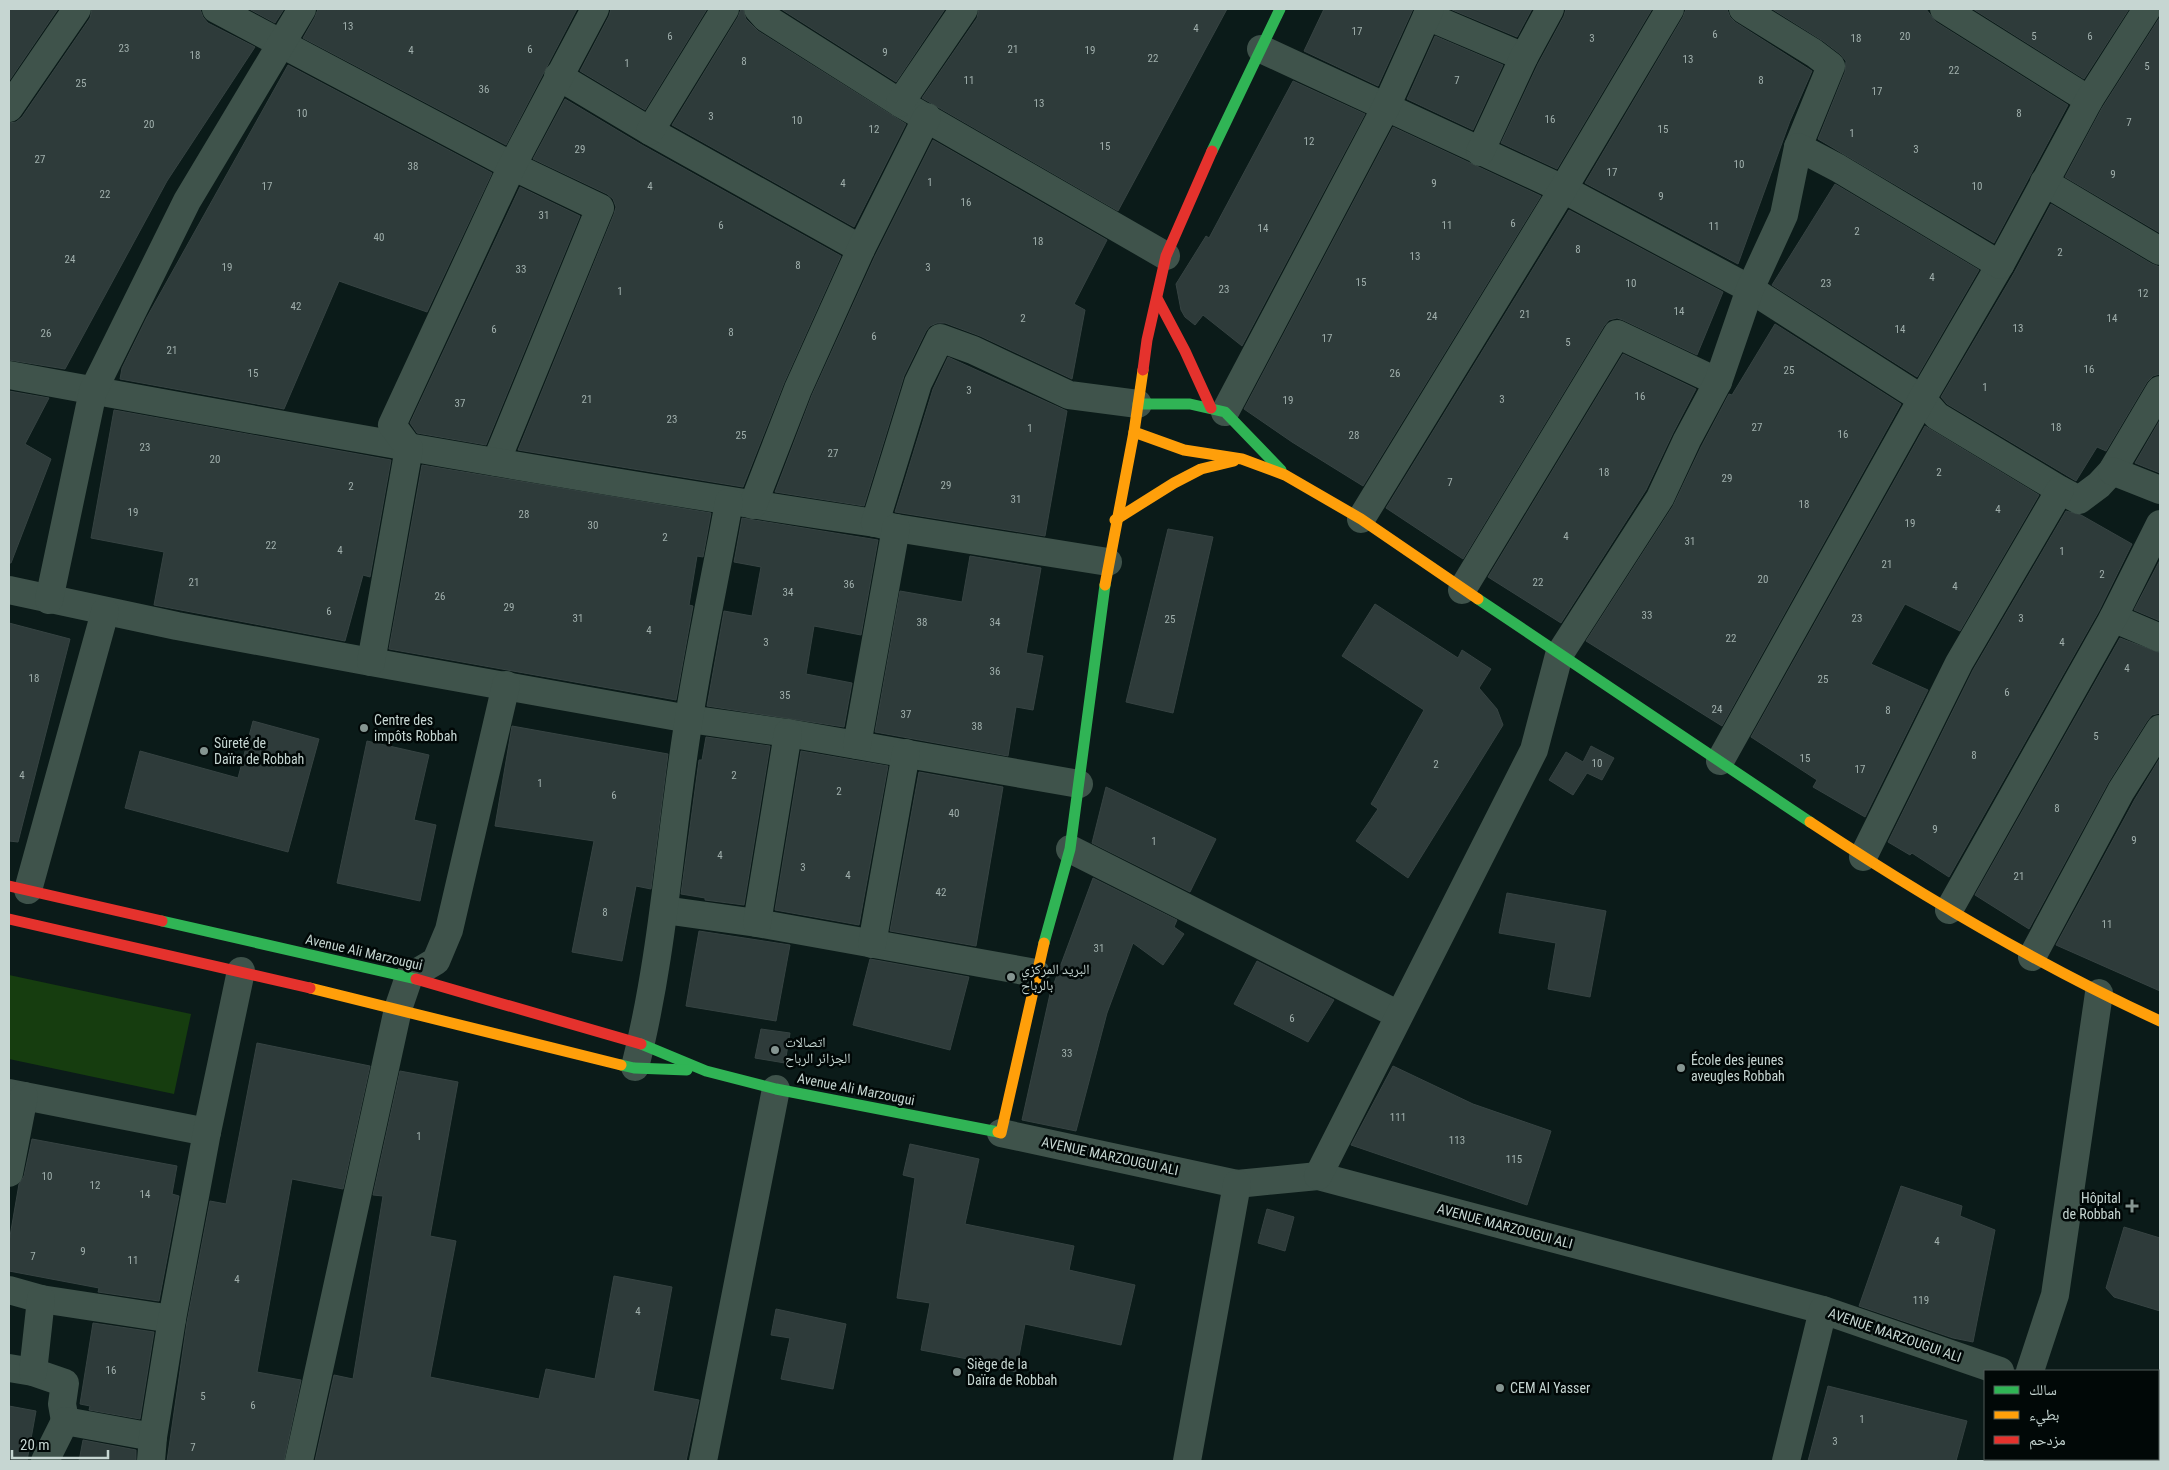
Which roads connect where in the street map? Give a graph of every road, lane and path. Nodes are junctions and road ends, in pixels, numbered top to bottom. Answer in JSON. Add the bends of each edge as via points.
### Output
{"nodes":[{"id":1,"x":77,"y":9,"type":"edge"},
{"id":2,"x":216,"y":9,"type":"edge"},
{"id":3,"x":302,"y":9,"type":"edge"},
{"id":4,"x":595,"y":9,"type":"edge"},
{"id":5,"x":725,"y":9,"type":"edge"},
{"id":6,"x":758,"y":9,"type":"edge"},
{"id":7,"x":964,"y":9,"type":"edge"},
{"id":8,"x":1550,"y":9,"type":"edge"},
{"id":9,"x":1670,"y":9,"type":"edge"},
{"id":10,"x":1743,"y":9,"type":"edge"},
{"id":11,"x":2147,"y":9,"type":"edge"},
{"id":12,"x":1951,"y":10,"type":"edge"},
{"id":13,"x":1272,"y":12,"type":"edge"},
{"id":14,"x":1428,"y":12,"type":"edge"},
{"id":15,"x":280,"y":44,"type":"junction"},
{"id":16,"x":1261,"y":49,"type":"junction"},
{"id":17,"x":1524,"y":56,"type":"junction"},
{"id":18,"x":558,"y":76,"type":"junction"},
{"id":19,"x":2089,"y":100,"type":"junction"},
{"id":20,"x":900,"y":103,"type":"junction"},
{"id":21,"x":1386,"y":107,"type":"junction"},
{"id":22,"x":9,"y":108,"type":"edge"},
{"id":23,"x":927,"y":118,"type":"junction"},
{"id":24,"x":650,"y":131,"type":"junction"},
{"id":25,"x":1798,"y":147,"type":"junction"},
{"id":26,"x":1480,"y":152,"type":"junction"},
{"id":27,"x":512,"y":166,"type":"junction"},
{"id":28,"x":2044,"y":182,"type":"junction"},
{"id":29,"x":1563,"y":189,"type":"junction"},
{"id":30,"x":861,"y":249,"type":"junction"},
{"id":31,"x":2160,"y":250,"type":"edge"},
{"id":32,"x":1166,"y":256,"type":"junction"},
{"id":33,"x":2000,"y":265,"type":"junction"},
{"id":34,"x":1750,"y":289,"type":"junction"},
{"id":35,"x":1158,"y":300,"type":"junction"},
{"id":36,"x":9,"y":375,"type":"edge"},
{"id":37,"x":1718,"y":382,"type":"junction"},
{"id":38,"x":93,"y":390,"type":"junction"},
{"id":39,"x":2160,"y":390,"type":"edge"},
{"id":40,"x":1922,"y":399,"type":"junction"},
{"id":41,"x":1126,"y":402,"type":"junction"},
{"id":42,"x":1218,"y":410,"type":"junction"},
{"id":43,"x":1134,"y":432,"type":"junction"},
{"id":44,"x":409,"y":448,"type":"junction"},
{"id":45,"x":1242,"y":459,"type":"junction"},
{"id":46,"x":496,"y":462,"type":"junction"},
{"id":47,"x":2112,"y":471,"type":"junction"},
{"id":48,"x":1285,"y":475,"type":"junction"},
{"id":49,"x":2060,"y":490,"type":"junction"},
{"id":50,"x":2160,"y":490,"type":"edge"},
{"id":51,"x":741,"y":504,"type":"junction"},
{"id":52,"x":1360,"y":519,"type":"junction"},
{"id":53,"x":1115,"y":520,"type":"junction"},
{"id":54,"x":2160,"y":524,"type":"edge"},
{"id":55,"x":885,"y":526,"type":"junction"},
{"id":56,"x":1108,"y":562,"type":"junction"},
{"id":57,"x":9,"y":590,"type":"edge"},
{"id":58,"x":1462,"y":590,"type":"junction"},
{"id":59,"x":49,"y":600,"type":"junction"},
{"id":60,"x":105,"y":612,"type":"junction"},
{"id":61,"x":2113,"y":618,"type":"junction"},
{"id":62,"x":2160,"y":638,"type":"edge"},
{"id":63,"x":1559,"y":655,"type":"junction"},
{"id":64,"x":371,"y":662,"type":"junction"},
{"id":65,"x":506,"y":685,"type":"junction"},
{"id":66,"x":689,"y":719,"type":"junction"},
{"id":67,"x":2160,"y":729,"type":"edge"},
{"id":68,"x":788,"y":733,"type":"junction"},
{"id":69,"x":857,"y":745,"type":"junction"},
{"id":70,"x":906,"y":753,"type":"junction"},
{"id":71,"x":1720,"y":762,"type":"junction"},
{"id":72,"x":1079,"y":784,"type":"junction"},
{"id":73,"x":1070,"y":849,"type":"junction"},
{"id":74,"x":1863,"y":857,"type":"junction"},
{"id":75,"x":18,"y":888,"type":"edge"},
{"id":76,"x":664,"y":910,"type":"junction"},
{"id":77,"x":1949,"y":910,"type":"junction"},
{"id":78,"x":9,"y":919,"type":"edge"},
{"id":79,"x":757,"y":924,"type":"junction"},
{"id":80,"x":872,"y":944,"type":"junction"},
{"id":81,"x":2032,"y":957,"type":"junction"},
{"id":82,"x":241,"y":970,"type":"junction"},
{"id":83,"x":1036,"y":973,"type":"junction"},
{"id":84,"x":409,"y":977,"type":"junction"},
{"id":85,"x":2099,"y":993,"type":"junction"},
{"id":86,"x":398,"y":1009,"type":"junction"},
{"id":87,"x":1399,"y":1015,"type":"junction"},
{"id":88,"x":2160,"y":1021,"type":"edge"},
{"id":89,"x":637,"y":1056,"type":"junction"},
{"id":90,"x":706,"y":1071,"type":"junction"},
{"id":91,"x":776,"y":1089,"type":"junction"},
{"id":92,"x":16,"y":1094,"type":"edge"},
{"id":93,"x":207,"y":1132,"type":"junction"},
{"id":94,"x":1001,"y":1133,"type":"junction"},
{"id":95,"x":9,"y":1173,"type":"edge"},
{"id":96,"x":1318,"y":1176,"type":"junction"},
{"id":97,"x":1237,"y":1184,"type":"junction"},
{"id":98,"x":9,"y":1290,"type":"edge"},
{"id":99,"x":41,"y":1299,"type":"junction"},
{"id":100,"x":1823,"y":1310,"type":"junction"},
{"id":101,"x":172,"y":1320,"type":"junction"},
{"id":102,"x":21,"y":1370,"type":"edge"},
{"id":103,"x":1997,"y":1370,"type":"edge"},
{"id":104,"x":2030,"y":1370,"type":"edge"},
{"id":105,"x":65,"y":1421,"type":"junction"},
{"id":106,"x":152,"y":1449,"type":"edge"},
{"id":107,"x":45,"y":1461,"type":"edge"},
{"id":108,"x":300,"y":1461,"type":"edge"},
{"id":109,"x":703,"y":1461,"type":"edge"},
{"id":110,"x":1187,"y":1461,"type":"edge"},
{"id":111,"x":1786,"y":1461,"type":"edge"}],
"edges":[{"from":1,"to":22,"type":"street"},
{"from":2,"to":15,"type":"street"},
{"from":3,"to":15,"type":"street"},
{"from":4,"to":18,"type":"street"},
{"from":5,"to":24,"type":"street"},
{"from":6,"to":20,"type":"street","via":[[766,18]]},
{"from":7,"to":20,"type":"street"},
{"from":8,"to":17,"type":"street"},
{"from":9,"to":29,"type":"street"},
{"from":10,"to":25,"type":"street","via":[[1831,66]]},
{"from":11,"to":19,"type":"street"},
{"from":12,"to":19,"type":"street"},
{"from":13,"to":16,"type":"main road"},
{"from":14,"to":17,"type":"street"},
{"from":14,"to":21,"type":"street"},
{"from":15,"to":27,"type":"street"},
{"from":15,"to":38,"type":"street","via":[[187,201]]},
{"from":16,"to":21,"type":"street"},
{"from":16,"to":32,"type":"main road"},
{"from":17,"to":26,"type":"street"},
{"from":18,"to":24,"type":"street"},
{"from":18,"to":27,"type":"street"},
{"from":19,"to":28,"type":"street"},
{"from":20,"to":23,"type":"street"},
{"from":21,"to":26,"type":"street"},
{"from":21,"to":42,"type":"street"},
{"from":23,"to":30,"type":"street"},
{"from":23,"to":32,"type":"street"},
{"from":24,"to":30,"type":"street"},
{"from":25,"to":33,"type":"street"},
{"from":25,"to":34,"type":"street","via":[[1784,215]]},
{"from":26,"to":29,"type":"street"},
{"from":27,"to":44,"type":"street","via":[[392,425]]},
{"from":27,"to":46,"type":"street","via":[[600,208]]},
{"from":28,"to":31,"type":"street"},
{"from":28,"to":33,"type":"street"},
{"from":29,"to":34,"type":"street"},
{"from":29,"to":52,"type":"street"},
{"from":30,"to":51,"type":"street","via":[[798,389]]},
{"from":32,"to":35,"type":"main road"},
{"from":33,"to":40,"type":"street"},
{"from":34,"to":37,"type":"street"},
{"from":34,"to":40,"type":"street"},
{"from":35,"to":41,"type":"main road"},
{"from":35,"to":42,"type":"main road"},
{"from":36,"to":38,"type":"street"},
{"from":37,"to":58,"type":"street","via":[[1617,334]]},
{"from":37,"to":63,"type":"street","via":[[1660,498]]},
{"from":38,"to":44,"type":"street"},
{"from":38,"to":59,"type":"street"},
{"from":39,"to":47,"type":"street"},
{"from":40,"to":49,"type":"street","via":[[1937,416]]},
{"from":40,"to":71,"type":"street"},
{"from":41,"to":42,"type":"main road","via":[[1176,403]]},
{"from":41,"to":43,"type":"street"},
{"from":41,"to":55,"type":"street","via":[[1069,395],[940,338],[918,383]]},
{"from":42,"to":48,"type":"main road"},
{"from":43,"to":45,"type":"main road","via":[[1184,450]]},
{"from":43,"to":53,"type":"main road"},
{"from":44,"to":46,"type":"street"},
{"from":44,"to":64,"type":"street"},
{"from":45,"to":48,"type":"main road"},
{"from":45,"to":53,"type":"main road","via":[[1174,483]]},
{"from":46,"to":51,"type":"street"},
{"from":47,"to":49,"type":"street","via":[[2080,500]]},
{"from":47,"to":50,"type":"street"},
{"from":48,"to":52,"type":"main road"},
{"from":49,"to":74,"type":"street","via":[[1959,663]]},
{"from":51,"to":55,"type":"street"},
{"from":51,"to":66,"type":"street"},
{"from":52,"to":58,"type":"main road"},
{"from":53,"to":56,"type":"main road"},
{"from":54,"to":61,"type":"street"},
{"from":55,"to":56,"type":"street"},
{"from":55,"to":69,"type":"street"},
{"from":56,"to":72,"type":"main road"},
{"from":57,"to":59,"type":"street"},
{"from":58,"to":63,"type":"main road"},
{"from":59,"to":60,"type":"street"},
{"from":60,"to":64,"type":"street"},
{"from":60,"to":75,"type":"street"},
{"from":61,"to":62,"type":"street"},
{"from":61,"to":77,"type":"street"},
{"from":63,"to":71,"type":"main road"},
{"from":63,"to":87,"type":"street","via":[[1534,750]]},
{"from":64,"to":65,"type":"street"},
{"from":65,"to":66,"type":"street"},
{"from":65,"to":84,"type":"street","via":[[449,930],[436,961]]},
{"from":66,"to":68,"type":"street"},
{"from":66,"to":76,"type":"street"},
{"from":67,"to":81,"type":"street","via":[[2121,791]]},
{"from":68,"to":69,"type":"street"},
{"from":68,"to":79,"type":"street"},
{"from":69,"to":70,"type":"street"},
{"from":70,"to":72,"type":"street"},
{"from":70,"to":80,"type":"street"},
{"from":71,"to":74,"type":"main road"},
{"from":72,"to":73,"type":"main road"},
{"from":73,"to":83,"type":"main road"},
{"from":73,"to":87,"type":"street"},
{"from":74,"to":77,"type":"main road"},
{"from":75,"to":84,"type":"main road","name":"Avenue Ali Marzougui"},
{"from":76,"to":79,"type":"street"},
{"from":76,"to":89,"type":"street"},
{"from":77,"to":81,"type":"main road"},
{"from":78,"to":82,"type":"main road","name":"Avenue Ali Marzougui"},
{"from":79,"to":80,"type":"street"},
{"from":80,"to":83,"type":"street"},
{"from":81,"to":85,"type":"main road"},
{"from":82,"to":86,"type":"main road","name":"Avenue Ali Marzougui"},
{"from":82,"to":93,"type":"street"},
{"from":83,"to":94,"type":"main road"},
{"from":84,"to":86,"type":"street"},
{"from":84,"to":89,"type":"main road","name":"Avenue Ali Marzougui"},
{"from":85,"to":88,"type":"main road"},
{"from":85,"to":104,"type":"street","via":[[2055,1295]]},
{"from":86,"to":89,"type":"main road","name":"Avenue Ali Marzougui"},
{"from":86,"to":108,"type":"street"},
{"from":87,"to":96,"type":"street"},
{"from":89,"to":90,"type":"main road","name":"Avenue Ali Marzougui"},
{"from":89,"to":90,"type":"main road","name":"Avenue Ali Marzougui"},
{"from":90,"to":91,"type":"main road","name":"Avenue Ali Marzougui"},
{"from":91,"to":94,"type":"main road","name":"Avenue Ali Marzougui"},
{"from":91,"to":109,"type":"street"},
{"from":92,"to":93,"type":"street"},
{"from":92,"to":95,"type":"street"},
{"from":93,"to":101,"type":"street"},
{"from":94,"to":97,"type":"street","name":"AVENUE MARZOUGUI ALI"},
{"from":96,"to":97,"type":"street","name":"AVENUE MARZOUGUI ALI"},
{"from":96,"to":100,"type":"street","name":"AVENUE MARZOUGUI ALI"},
{"from":97,"to":110,"type":"street"},
{"from":98,"to":99,"type":"street"},
{"from":99,"to":101,"type":"street"},
{"from":99,"to":102,"type":"street"},
{"from":100,"to":103,"type":"street","name":"AVENUE MARZOUGUI ALI"},
{"from":100,"to":111,"type":"street"},
{"from":101,"to":106,"type":"street"},
{"from":102,"to":105,"type":"street","via":[[65,1383],[62,1404]]},
{"from":105,"to":106,"type":"street"},
{"from":105,"to":107,"type":"street"}]}
